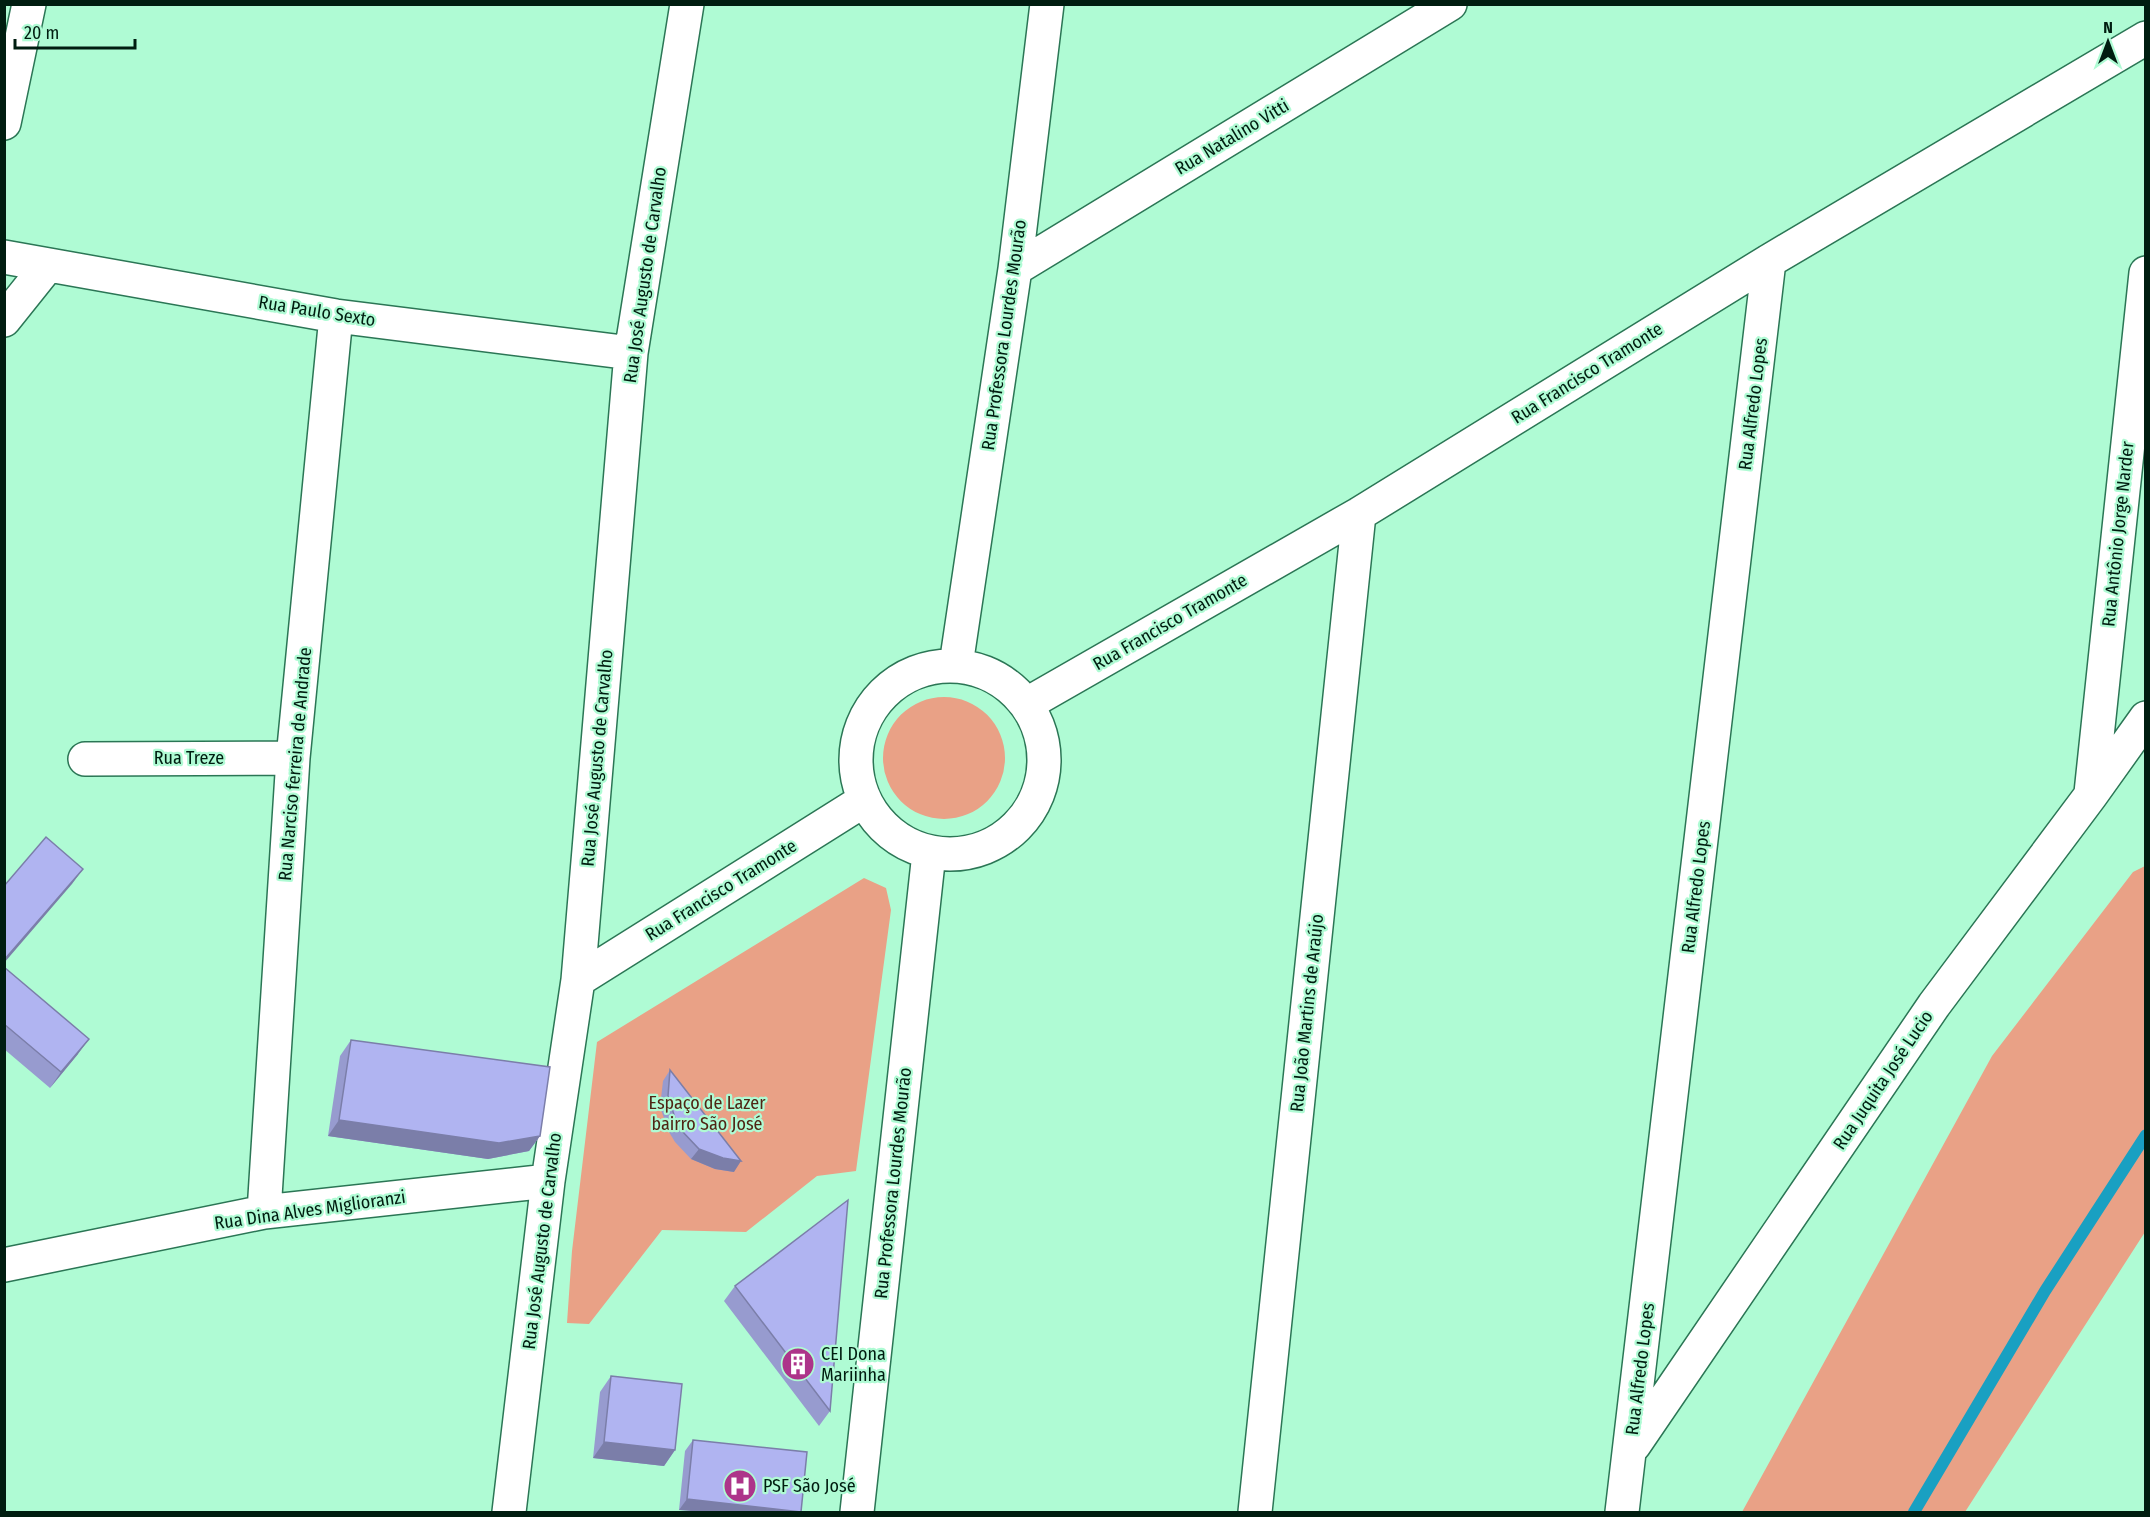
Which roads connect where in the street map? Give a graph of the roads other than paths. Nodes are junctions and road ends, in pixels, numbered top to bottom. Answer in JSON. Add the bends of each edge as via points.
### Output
{"nodes":[{"id":1,"x":29,"y":4,"type":"edge"},
{"id":2,"x":687,"y":4,"type":"edge"},
{"id":3,"x":1047,"y":4,"type":"edge"},
{"id":4,"x":1450,"y":4,"type":"edge"},
{"id":5,"x":2145,"y":38,"type":"edge"},
{"id":6,"x":4,"y":123,"type":"edge"},
{"id":7,"x":4,"y":257,"type":"edge"},
{"id":8,"x":1769,"y":261,"type":"junction"},
{"id":9,"x":48,"y":266,"type":"junction"},
{"id":10,"x":1015,"y":269,"type":"junction"},
{"id":11,"x":2145,"y":273,"type":"edge"},
{"id":12,"x":336,"y":316,"type":"junction"},
{"id":13,"x":4,"y":320,"type":"edge"},
{"id":14,"x":631,"y":353,"type":"junction"},
{"id":15,"x":1359,"y":514,"type":"junction"},
{"id":16,"x":956,"y":665,"type":"junction"},
{"id":17,"x":1027,"y":704,"type":"junction"},
{"id":18,"x":2145,"y":718,"type":"edge"},
{"id":19,"x":293,"y":758,"type":"junction"},
{"id":20,"x":85,"y":759,"type":"dead end"},
{"id":21,"x":2091,"y":795,"type":"junction"},
{"id":22,"x":863,"y":801,"type":"junction"},
{"id":23,"x":929,"y":853,"type":"junction"},
{"id":24,"x":578,"y":980,"type":"junction"},
{"id":25,"x":548,"y":1181,"type":"junction"},
{"id":26,"x":264,"y":1212,"type":"junction"},
{"id":27,"x":4,"y":1265,"type":"edge"},
{"id":28,"x":1631,"y":1450,"type":"junction"},
{"id":29,"x":509,"y":1512,"type":"edge"},
{"id":30,"x":857,"y":1512,"type":"edge"},
{"id":31,"x":1255,"y":1512,"type":"edge"},
{"id":32,"x":1622,"y":1512,"type":"edge"}],
"edges":[{"from":1,"to":6,"type":"street"},
{"from":2,"to":14,"type":"street","name":"Rua José Augusto de Carvalho"},
{"from":3,"to":10,"type":"street","name":"Rua Professora Lourdes Mourão"},
{"from":4,"to":10,"type":"street","name":"Rua Natalino Vitti"},
{"from":5,"to":8,"type":"street","name":"Rua Francisco Tramonte"},
{"from":7,"to":9,"type":"street","name":"Rua Paulo Sexto"},
{"from":8,"to":15,"type":"street","name":"Rua Francisco Tramonte"},
{"from":8,"to":28,"type":"street","name":"Rua Alfredo Lopes"},
{"from":9,"to":12,"type":"street","name":"Rua Paulo Sexto"},
{"from":9,"to":13,"type":"street"},
{"from":10,"to":16,"type":"street","name":"Rua Professora Lourdes Mourão"},
{"from":11,"to":21,"type":"street","name":"Rua Antônio Jorge Narder"},
{"from":12,"to":14,"type":"street","name":"Rua Paulo Sexto"},
{"from":12,"to":19,"type":"street","name":"Rua Narciso ferreira de Andrade"},
{"from":14,"to":24,"type":"street","name":"Rua José Augusto de Carvalho"},
{"from":15,"to":17,"type":"street","name":"Rua Francisco Tramonte"},
{"from":15,"to":31,"type":"street","name":"Rua João Martins de Araújo"},
{"from":16,"to":17,"type":"street","via":[[983,671],[1008,684]]},
{"from":16,"to":22,"type":"street","via":[[923,669],[894,684],[871,707],[858,736],[855,769]]},
{"from":17,"to":23,"type":"street","via":[[1042,734],[1046,766],[1038,798],[1020,825],[993,845],[962,855]]},
{"from":18,"to":21,"type":"street","name":"Rua Juquita José Lucio"},
{"from":19,"to":20,"type":"street","name":"Rua Treze"},
{"from":19,"to":26,"type":"street","name":"Rua Narciso ferreira de Andrade"},
{"from":21,"to":28,"type":"street","name":"Rua Juquita José Lucio","via":[[1934,1005]]},
{"from":22,"to":23,"type":"street","via":[[879,825],[902,843]]},
{"from":22,"to":24,"type":"street","name":"Rua Francisco Tramonte"},
{"from":23,"to":30,"type":"street","name":"Rua Professora Lourdes Mourão"},
{"from":24,"to":25,"type":"street","name":"Rua José Augusto de Carvalho"},
{"from":25,"to":26,"type":"street","name":"Rua Dina Alves Miglioranzi"},
{"from":25,"to":29,"type":"street","name":"Rua José Augusto de Carvalho"},
{"from":26,"to":27,"type":"street","name":"Rua Dina Alves Miglioranzi"},
{"from":28,"to":32,"type":"street","name":"Rua Alfredo Lopes"}]}
